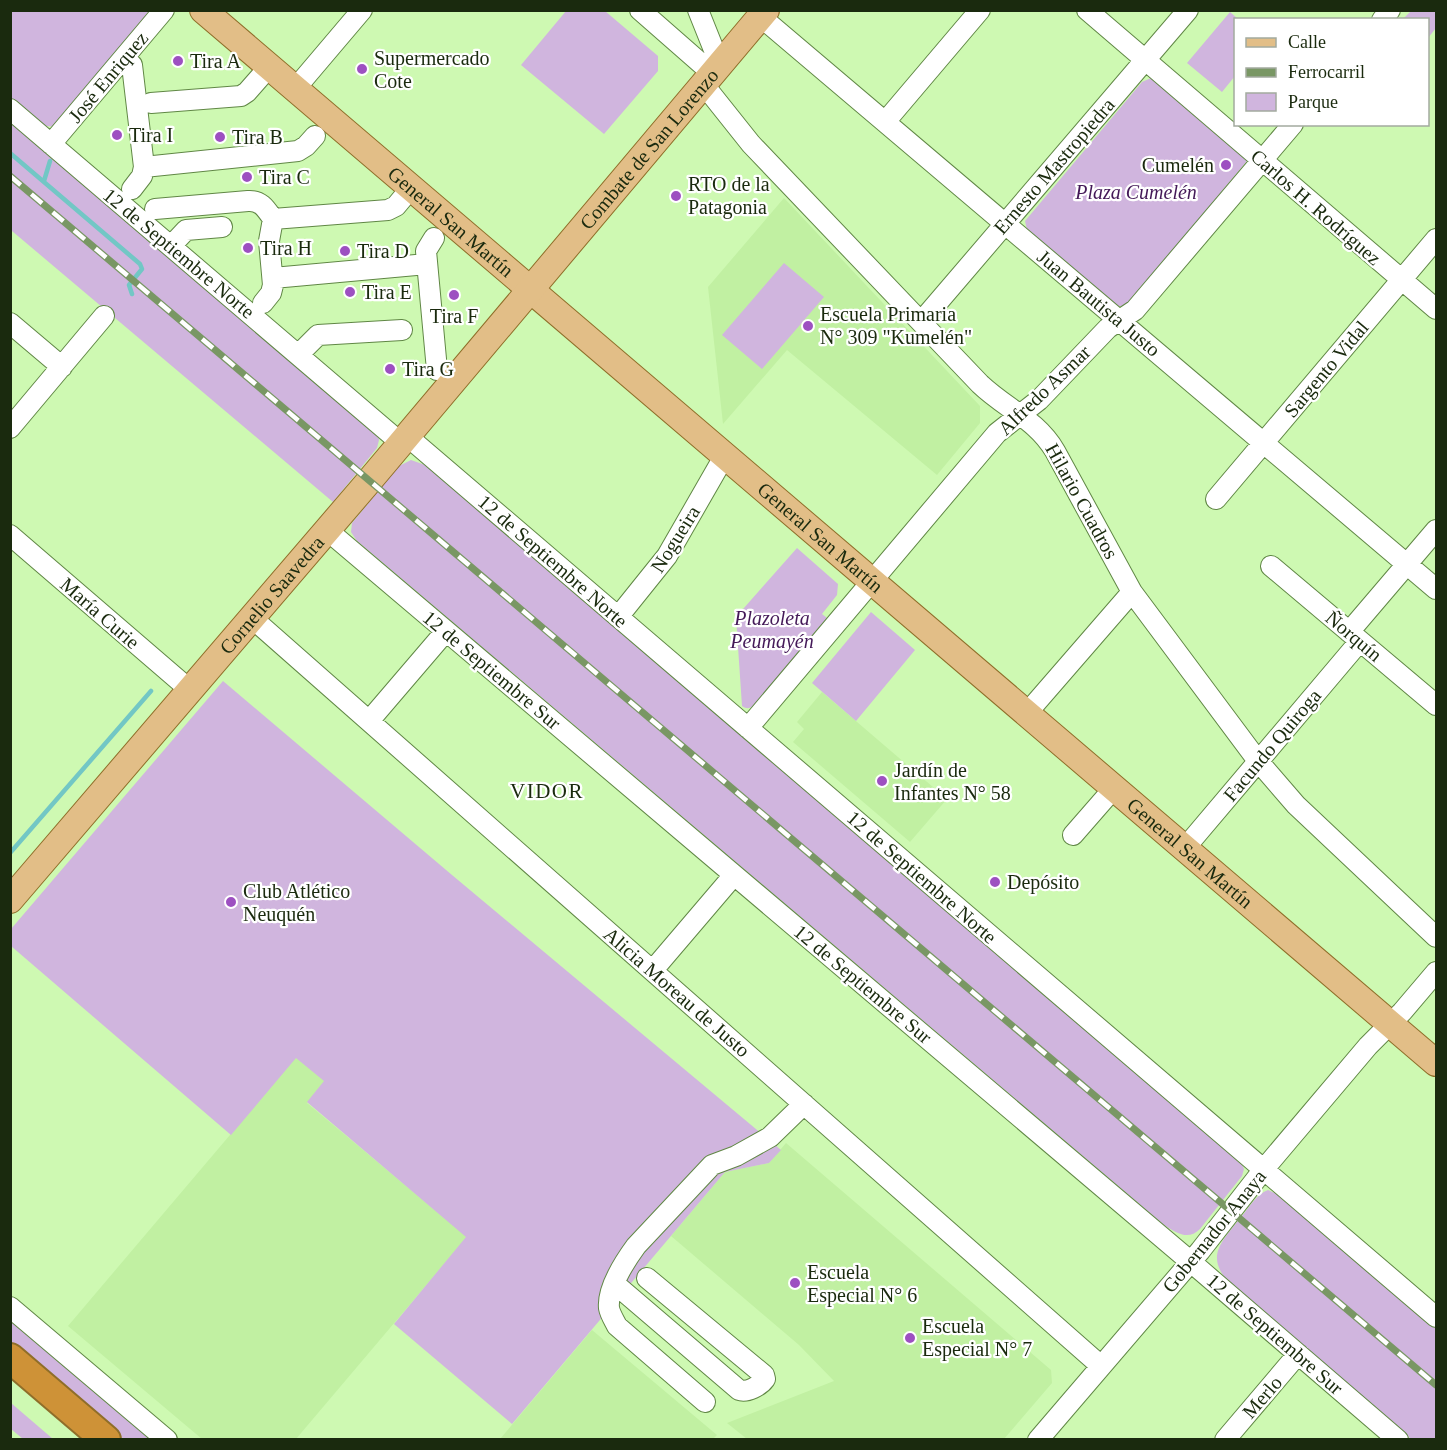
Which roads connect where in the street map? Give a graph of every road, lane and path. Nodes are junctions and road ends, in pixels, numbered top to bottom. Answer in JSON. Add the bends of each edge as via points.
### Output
{"nodes":[{"id":1,"x":164,"y":10,"type":"edge"},
{"id":2,"x":203,"y":10,"type":"edge"},
{"id":3,"x":362,"y":10,"type":"edge"},
{"id":4,"x":640,"y":10,"type":"edge"},
{"id":5,"x":698,"y":10,"type":"edge"},
{"id":6,"x":980,"y":10,"type":"edge"},
{"id":7,"x":1087,"y":10,"type":"edge"},
{"id":8,"x":1188,"y":10,"type":"edge"},
{"id":9,"x":764,"y":14,"type":"edge"},
{"id":10,"x":1145,"y":60,"type":"junction"},
{"id":11,"x":132,"y":65,"type":"dead end"},
{"id":12,"x":269,"y":66,"type":"junction"},
{"id":13,"x":712,"y":75,"type":"junction"},
{"id":14,"x":295,"y":89,"type":"junction"},
{"id":15,"x":151,"y":103,"type":"dead end"},
{"id":16,"x":10,"y":109,"type":"edge"},
{"id":17,"x":885,"y":122,"type":"junction"},
{"id":18,"x":1291,"y":126,"type":"edge"},
{"id":19,"x":315,"y":136,"type":"dead end"},
{"id":20,"x":51,"y":144,"type":"junction"},
{"id":21,"x":1262,"y":160,"type":"junction"},
{"id":22,"x":144,"y":167,"type":"junction"},
{"id":23,"x":411,"y":188,"type":"junction"},
{"id":24,"x":132,"y":189,"type":"dead end"},
{"id":25,"x":155,"y":209,"type":"dead end"},
{"id":26,"x":273,"y":219,"type":"junction"},
{"id":27,"x":1005,"y":224,"type":"junction"},
{"id":28,"x":222,"y":227,"type":"dead end"},
{"id":29,"x":434,"y":238,"type":"dead end"},
{"id":30,"x":1437,"y":239,"type":"edge"},
{"id":31,"x":171,"y":246,"type":"junction"},
{"id":32,"x":427,"y":264,"type":"junction"},
{"id":33,"x":273,"y":278,"type":"junction"},
{"id":34,"x":1402,"y":280,"type":"junction"},
{"id":35,"x":531,"y":290,"type":"junction"},
{"id":36,"x":263,"y":303,"type":"dead end"},
{"id":37,"x":1437,"y":309,"type":"edge"},
{"id":38,"x":104,"y":316,"type":"dead end"},
{"id":39,"x":1119,"y":320,"type":"junction"},
{"id":40,"x":921,"y":322,"type":"junction"},
{"id":41,"x":10,"y":323,"type":"edge"},
{"id":42,"x":402,"y":330,"type":"dead end"},
{"id":43,"x":298,"y":355,"type":"junction"},
{"id":44,"x":62,"y":367,"type":"junction"},
{"id":45,"x":436,"y":370,"type":"dead end"},
{"id":46,"x":1020,"y":415,"type":"junction"},
{"id":47,"x":10,"y":428,"type":"edge"},
{"id":48,"x":404,"y":440,"type":"junction"},
{"id":49,"x":1264,"y":443,"type":"junction"},
{"id":50,"x":725,"y":455,"type":"junction"},
{"id":51,"x":1216,"y":499,"type":"dead end"},
{"id":52,"x":327,"y":530,"type":"junction"},
{"id":53,"x":1437,"y":530,"type":"edge"},
{"id":54,"x":10,"y":535,"type":"edge"},
{"id":55,"x":1407,"y":564,"type":"junction"},
{"id":56,"x":1271,"y":566,"type":"dead end"},
{"id":57,"x":872,"y":581,"type":"junction"},
{"id":58,"x":1437,"y":589,"type":"edge"},
{"id":59,"x":1132,"y":592,"type":"junction"},
{"id":60,"x":618,"y":617,"type":"junction"},
{"id":61,"x":252,"y":618,"type":"junction"},
{"id":62,"x":446,"y":630,"type":"junction"},
{"id":63,"x":1354,"y":637,"type":"junction"},
{"id":64,"x":190,"y":690,"type":"junction"},
{"id":65,"x":1437,"y":705,"type":"edge"},
{"id":66,"x":1027,"y":713,"type":"junction"},
{"id":67,"x":369,"y":721,"type":"junction"},
{"id":68,"x":748,"y":728,"type":"junction"},
{"id":69,"x":1258,"y":761,"type":"junction"},
{"id":70,"x":1114,"y":788,"type":"junction"},
{"id":71,"x":1073,"y":836,"type":"dead end"},
{"id":72,"x":1185,"y":848,"type":"junction"},
{"id":73,"x":734,"y":875,"type":"junction"},
{"id":74,"x":10,"y":900,"type":"edge"},
{"id":75,"x":1437,"y":937,"type":"edge"},
{"id":76,"x":652,"y":970,"type":"junction"},
{"id":77,"x":1437,"y":972,"type":"edge"},
{"id":78,"x":1390,"y":1023,"type":"junction"},
{"id":79,"x":1437,"y":1063,"type":"edge"},
{"id":80,"x":804,"y":1104,"type":"junction"},
{"id":81,"x":1264,"y":1169,"type":"junction"},
{"id":82,"x":1191,"y":1262,"type":"junction"},
{"id":83,"x":647,"y":1278,"type":"dead end"},
{"id":84,"x":615,"y":1284,"type":"junction"},
{"id":85,"x":10,"y":1307,"type":"edge"},
{"id":86,"x":1437,"y":1317,"type":"edge"},
{"id":87,"x":1298,"y":1354,"type":"junction"},
{"id":88,"x":10,"y":1358,"type":"edge"},
{"id":89,"x":1101,"y":1366,"type":"junction"},
{"id":90,"x":10,"y":1384,"type":"edge"},
{"id":91,"x":705,"y":1402,"type":"dead end"},
{"id":92,"x":76,"y":1440,"type":"edge"},
{"id":93,"x":106,"y":1440,"type":"edge"},
{"id":94,"x":167,"y":1440,"type":"edge"},
{"id":95,"x":1038,"y":1440,"type":"edge"},
{"id":96,"x":1225,"y":1440,"type":"edge"},
{"id":97,"x":1398,"y":1440,"type":"edge"}],
"edges":[{"from":1,"to":20,"type":"street","name":"José Enriquez"},
{"from":2,"to":12,"type":"main road","name":"General San Martín"},
{"from":3,"to":14,"type":"street"},
{"from":4,"to":13,"type":"street"},
{"from":5,"to":13,"type":"street"},
{"from":6,"to":17,"type":"street"},
{"from":7,"to":10,"type":"street","name":"Carlos H. Rodríguez"},
{"from":8,"to":10,"type":"street","name":"Ernesto Mastropiedra"},
{"from":9,"to":13,"type":"main road","name":"Combate de San Lorenzo"},
{"from":9,"to":17,"type":"street","name":"Juan Bautista Justo"},
{"from":10,"to":21,"type":"street","name":"Carlos H. Rodríguez"},
{"from":10,"to":27,"type":"street","name":"Ernesto Mastropiedra"},
{"from":11,"to":22,"type":"street"},
{"from":12,"to":14,"type":"main road","name":"General San Martín"},
{"from":12,"to":15,"type":"street","via":[[241,96]]},
{"from":13,"to":35,"type":"main road","name":"Combate de San Lorenzo"},
{"from":13,"to":40,"type":"street","name":"Hilario Cuadros","via":[[746,138]]},
{"from":14,"to":23,"type":"main road","name":"General San Martín"},
{"from":16,"to":20,"type":"street","name":"12 de Septiembre Norte"},
{"from":17,"to":27,"type":"street","name":"Juan Bautista Justo"},
{"from":18,"to":21,"type":"street","name":"Alfredo Asmar"},
{"from":19,"to":22,"type":"street","via":[[298,151]]},
{"from":20,"to":31,"type":"street","name":"12 de Septiembre Norte"},
{"from":21,"to":34,"type":"street","name":"Carlos H. Rodríguez"},
{"from":21,"to":39,"type":"street","name":"Alfredo Asmar","via":[[1135,310]]},
{"from":22,"to":24,"type":"street"},
{"from":23,"to":26,"type":"street","via":[[388,210]]},
{"from":23,"to":35,"type":"main road","name":"General San Martín"},
{"from":25,"to":26,"type":"street","via":[[253,201],[262,205]]},
{"from":26,"to":33,"type":"street","via":[[269,241]]},
{"from":27,"to":39,"type":"street","name":"Juan Bautista Justo"},
{"from":27,"to":40,"type":"street","name":"Ernesto Mastropiedra"},
{"from":28,"to":31,"type":"street","via":[[186,230]]},
{"from":29,"to":32,"type":"street","via":[[426,251]]},
{"from":30,"to":34,"type":"street","name":"Sargento Vidal"},
{"from":31,"to":43,"type":"street","name":"12 de Septiembre Norte"},
{"from":32,"to":33,"type":"street"},
{"from":32,"to":45,"type":"street"},
{"from":33,"to":36,"type":"street","via":[[271,293]]},
{"from":34,"to":37,"type":"street","name":"Carlos H. Rodríguez"},
{"from":34,"to":49,"type":"street","name":"Sargento Vidal"},
{"from":35,"to":48,"type":"main road","name":"Cornelio Saavedra"},
{"from":35,"to":50,"type":"main road","name":"General San Martín"},
{"from":38,"to":44,"type":"street"},
{"from":39,"to":46,"type":"street","name":"Alfredo Asmar"},
{"from":39,"to":49,"type":"street","name":"Juan Bautista Justo"},
{"from":40,"to":46,"type":"street","name":"Hilario Cuadros","via":[[984,388]]},
{"from":41,"to":44,"type":"street"},
{"from":42,"to":43,"type":"street","via":[[318,334]]},
{"from":43,"to":48,"type":"street","name":"12 de Septiembre Norte"},
{"from":44,"to":47,"type":"street"},
{"from":46,"to":57,"type":"street","name":"Alfredo Asmar","via":[[997,433]]},
{"from":46,"to":59,"type":"street","name":"Hilario Cuadros","via":[[1050,442]]},
{"from":48,"to":52,"type":"main road","name":"Cornelio Saavedra"},
{"from":48,"to":60,"type":"street","name":"12 de Septiembre Norte"},
{"from":49,"to":51,"type":"street","name":"Sargento Vidal"},
{"from":49,"to":55,"type":"street","name":"Juan Bautista Justo"},
{"from":50,"to":57,"type":"main road","name":"General San Martín"},
{"from":50,"to":60,"type":"street","name":"Nogueira","via":[[668,556]]},
{"from":52,"to":61,"type":"main road","name":"Cornelio Saavedra"},
{"from":52,"to":62,"type":"street","name":"12 de Septiembre Sur"},
{"from":53,"to":55,"type":"street","name":"Facundo Quiroga"},
{"from":54,"to":64,"type":"street","name":"María Curie"},
{"from":55,"to":58,"type":"street","name":"Juan Bautista Justo"},
{"from":55,"to":63,"type":"street","name":"Facundo Quiroga"},
{"from":56,"to":63,"type":"street","name":"Ñorquín"},
{"from":57,"to":66,"type":"main road","name":"General San Martín"},
{"from":57,"to":68,"type":"street","name":"Alfredo Asmar"},
{"from":59,"to":66,"type":"street"},
{"from":59,"to":69,"type":"street","name":"Hilario Cuadros"},
{"from":60,"to":68,"type":"street","name":"12 de Septiembre Norte"},
{"from":61,"to":64,"type":"main road","name":"Cornelio Saavedra"},
{"from":61,"to":67,"type":"street","name":"Alicia Moreau de Justo"},
{"from":62,"to":67,"type":"street"},
{"from":62,"to":73,"type":"street","name":"12 de Septiembre Sur"},
{"from":63,"to":65,"type":"street","name":"Ñorquín"},
{"from":63,"to":69,"type":"street","name":"Facundo Quiroga"},
{"from":64,"to":74,"type":"main road","name":"Cornelio Saavedra"},
{"from":66,"to":70,"type":"main road","name":"General San Martín"},
{"from":67,"to":76,"type":"street","name":"Alicia Moreau de Justo"},
{"from":68,"to":81,"type":"street","name":"12 de Septiembre Norte"},
{"from":69,"to":72,"type":"street","name":"Facundo Quiroga"},
{"from":69,"to":75,"type":"street","name":"Hilario Cuadros","via":[[1296,805]]},
{"from":70,"to":71,"type":"street"},
{"from":70,"to":72,"type":"main road","name":"General San Martín"},
{"from":72,"to":78,"type":"main road","name":"General San Martín"},
{"from":73,"to":76,"type":"street"},
{"from":73,"to":82,"type":"street","name":"12 de Septiembre Sur"},
{"from":76,"to":80,"type":"street","name":"Alicia Moreau de Justo"},
{"from":77,"to":78,"type":"street","name":"Gobernador Anaya"},
{"from":78,"to":79,"type":"main road","name":"General San Martín"},
{"from":78,"to":81,"type":"street","name":"Gobernador Anaya"},
{"from":80,"to":84,"type":"street","via":[[770,1137],[712,1165],[636,1246]]},
{"from":80,"to":89,"type":"street","name":"Alicia Moreau de Justo"},
{"from":81,"to":82,"type":"street","name":"Gobernador Anaya"},
{"from":81,"to":86,"type":"street","name":"12 de Septiembre Norte"},
{"from":82,"to":87,"type":"street","name":"12 de Septiembre Sur"},
{"from":82,"to":89,"type":"street","name":"Gobernador Anaya"},
{"from":83,"to":84,"type":"street","via":[[764,1375],[764,1382],[746,1391],[739,1390]]},
{"from":84,"to":91,"type":"street","via":[[609,1309],[617,1326]]},
{"from":85,"to":94,"type":"street"},
{"from":87,"to":96,"type":"street","name":"Merlo"},
{"from":87,"to":97,"type":"street","name":"12 de Septiembre Sur"},
{"from":88,"to":93,"type":"highway"},
{"from":89,"to":95,"type":"street","name":"Gobernador Anaya"},
{"from":90,"to":92,"type":"highway"}]}
